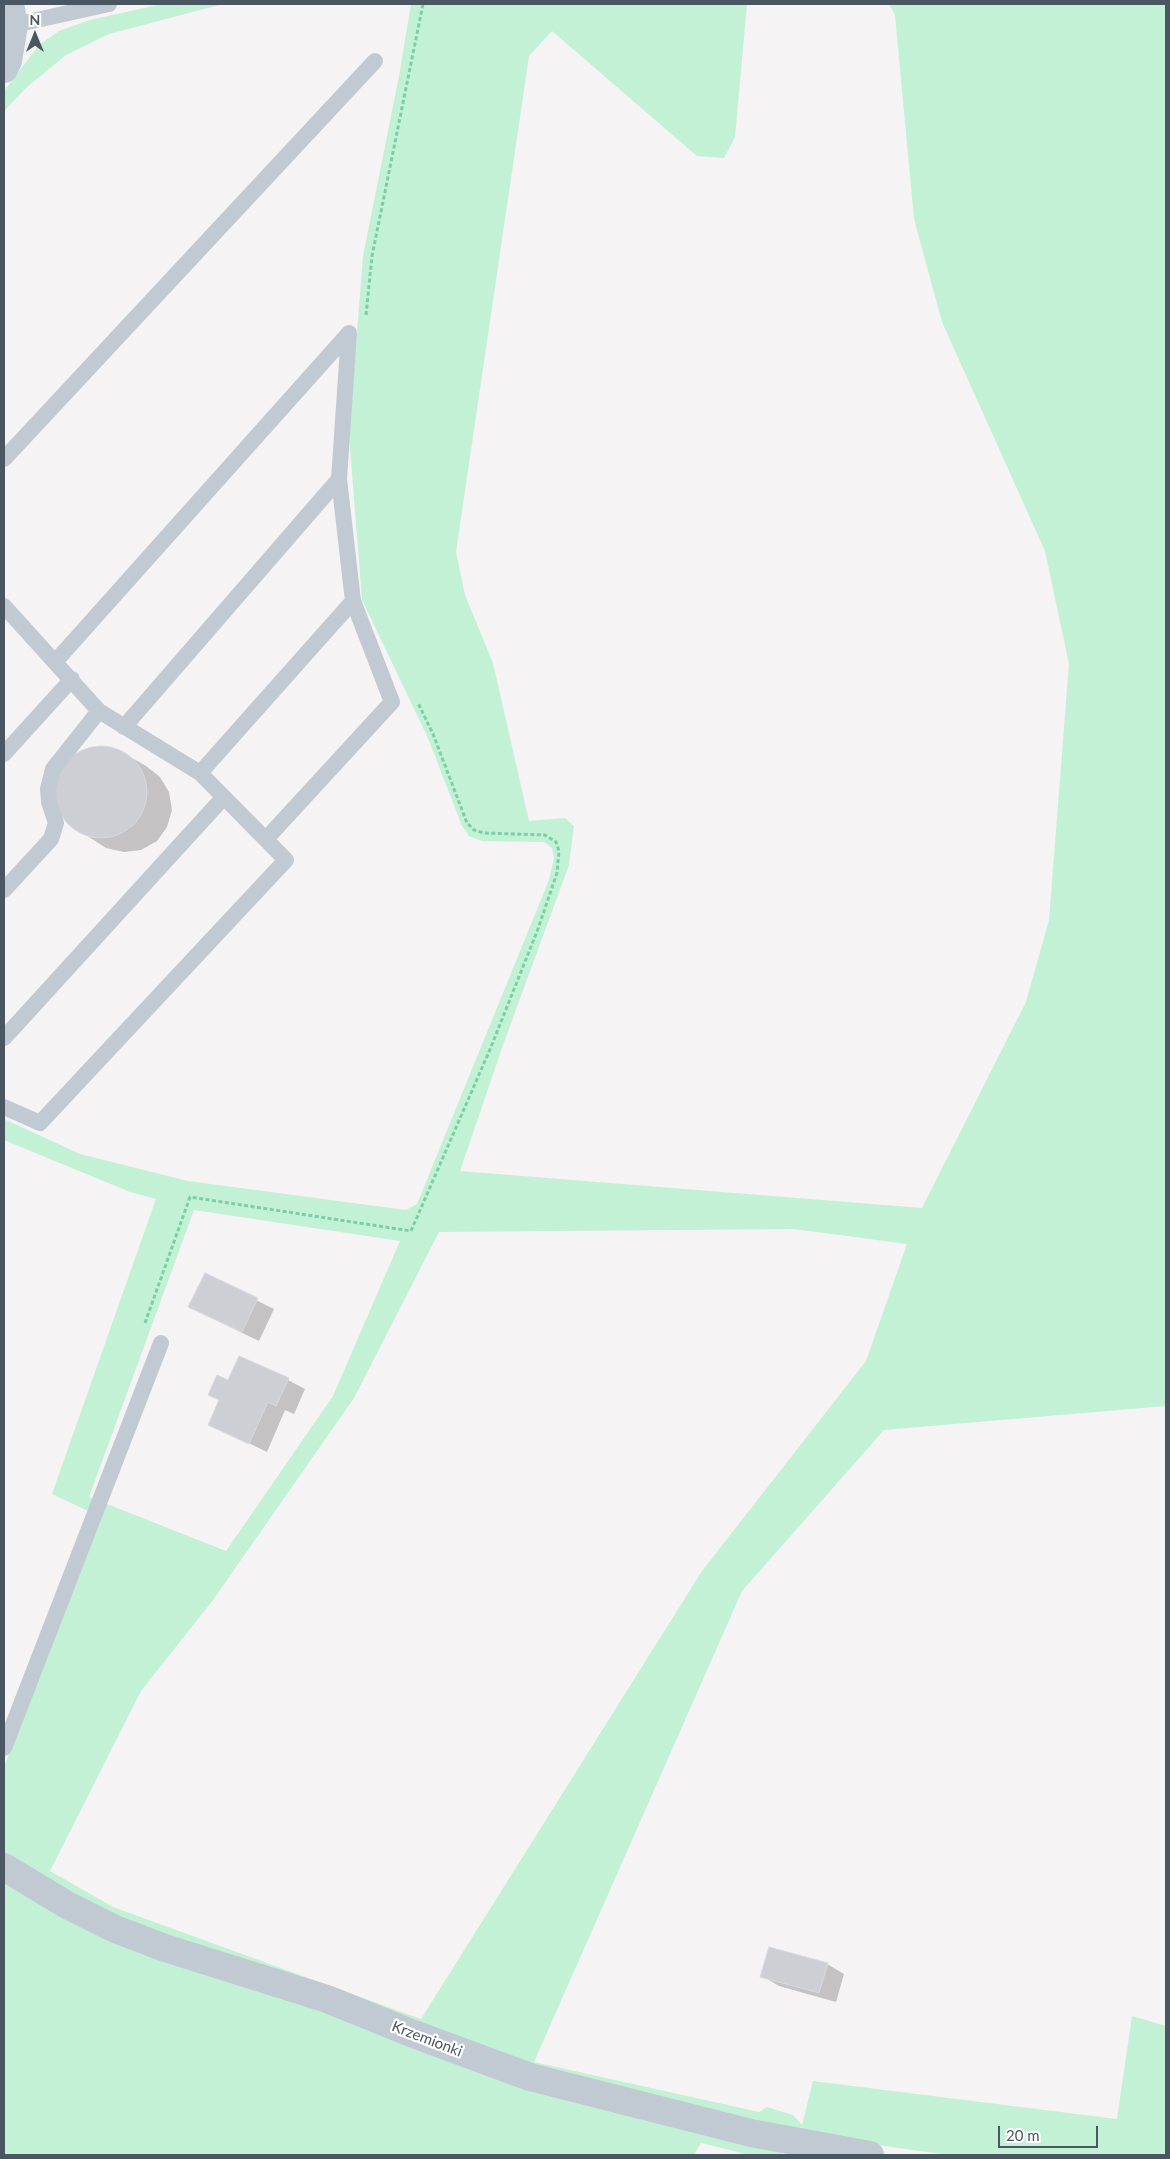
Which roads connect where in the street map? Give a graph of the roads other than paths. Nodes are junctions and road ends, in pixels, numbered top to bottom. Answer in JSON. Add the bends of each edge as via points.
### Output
{"nodes":[{"id":1,"x":109,"y":4,"type":"edge"},
{"id":2,"x":12,"y":14,"type":"edge"},
{"id":3,"x":375,"y":61,"type":"dead end"},
{"id":4,"x":4,"y":69,"type":"edge"},
{"id":5,"x":4,"y":459,"type":"edge"},
{"id":6,"x":340,"y":479,"type":"junction"},
{"id":7,"x":353,"y":601,"type":"junction"},
{"id":8,"x":5,"y":609,"type":"edge"},
{"id":9,"x":55,"y":662,"type":"junction"},
{"id":10,"x":72,"y":679,"type":"junction"},
{"id":11,"x":99,"y":711,"type":"junction"},
{"id":12,"x":124,"y":727,"type":"junction"},
{"id":13,"x":4,"y":754,"type":"edge"},
{"id":14,"x":200,"y":772,"type":"junction"},
{"id":15,"x":223,"y":798,"type":"junction"},
{"id":16,"x":266,"y":839,"type":"junction"},
{"id":17,"x":4,"y":890,"type":"edge"},
{"id":18,"x":4,"y":1038,"type":"edge"},
{"id":19,"x":4,"y":1107,"type":"edge"},
{"id":20,"x":161,"y":1343,"type":"dead end"},
{"id":21,"x":4,"y":1748,"type":"edge"},
{"id":22,"x":4,"y":1867,"type":"edge"},
{"id":23,"x":870,"y":2155,"type":"edge"}],
"edges":[{"from":1,"to":2,"type":"lane"},
{"from":2,"to":4,"type":"street","via":[[8,61]]},
{"from":3,"to":5,"type":"lane"},
{"from":6,"to":7,"type":"lane"},
{"from":6,"to":9,"type":"lane","via":[[349,333]]},
{"from":6,"to":12,"type":"lane"},
{"from":7,"to":14,"type":"lane"},
{"from":7,"to":16,"type":"lane","via":[[392,702]]},
{"from":8,"to":9,"type":"lane"},
{"from":9,"to":10,"type":"lane"},
{"from":10,"to":11,"type":"lane"},
{"from":10,"to":13,"type":"lane"},
{"from":11,"to":12,"type":"lane"},
{"from":11,"to":17,"type":"lane","via":[[53,769],[48,789],[56,823],[51,839]]},
{"from":12,"to":14,"type":"lane"},
{"from":14,"to":15,"type":"lane"},
{"from":15,"to":16,"type":"lane"},
{"from":15,"to":18,"type":"lane"},
{"from":16,"to":19,"type":"lane","via":[[286,860],[40,1123]]},
{"from":20,"to":21,"type":"lane"},
{"from":22,"to":23,"type":"street","name":"Krzemionki","via":[[115,1929],[327,1999],[530,2078],[751,2133]]}]}
